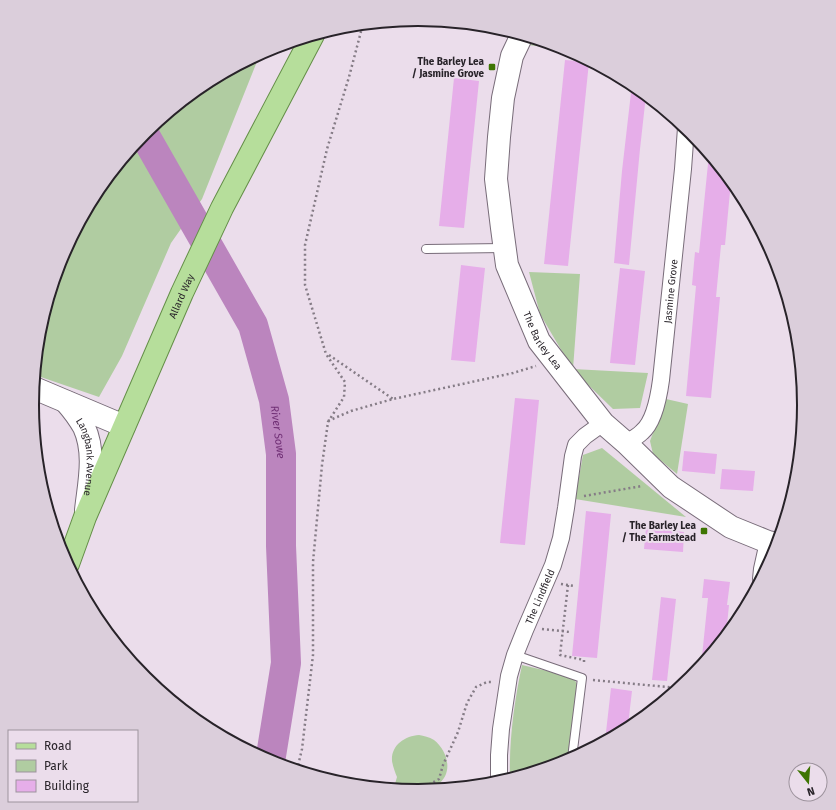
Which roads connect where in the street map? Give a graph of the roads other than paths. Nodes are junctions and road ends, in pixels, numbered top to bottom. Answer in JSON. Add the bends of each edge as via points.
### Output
{"nodes":[{"id":1,"x":520,"y":40,"type":"edge"},
{"id":2,"x":309,"y":42,"type":"edge"},
{"id":3,"x":685,"y":136,"type":"edge"},
{"id":4,"x":505,"y":248,"type":"junction"},
{"id":5,"x":426,"y":249,"type":"dead end"},
{"id":6,"x":40,"y":390,"type":"edge"},
{"id":7,"x":66,"y":402,"type":"junction"},
{"id":8,"x":603,"y":423,"type":"junction"},
{"id":9,"x":124,"y":426,"type":"junction"},
{"id":10,"x":626,"y":443,"type":"junction"},
{"id":11,"x":85,"y":517,"type":"junction"},
{"id":12,"x":771,"y":543,"type":"edge"},
{"id":13,"x":71,"y":556,"type":"edge"},
{"id":14,"x":515,"y":655,"type":"junction"},
{"id":15,"x":573,"y":751,"type":"edge"},
{"id":16,"x":499,"y":775,"type":"edge"}],
"edges":[{"from":1,"to":4,"type":"street","name":"The Barley Lea","via":[[512,56],[503,98],[496,179]]},
{"from":2,"to":9,"type":"main road","name":"Allard Way","via":[[222,208]]},
{"from":3,"to":10,"type":"street","name":"Jasmine Grove","via":[[658,399],[643,432]]},
{"from":4,"to":5,"type":"lane"},
{"from":4,"to":8,"type":"street","name":"The Barley Lea","via":[[507,265],[539,341]]},
{"from":6,"to":7,"type":"street","name":"Langbank Avenue"},
{"from":7,"to":9,"type":"street","name":"Langbank Avenue"},
{"from":7,"to":11,"type":"street","name":"Langbank Avenue","via":[[84,427],[88,440],[91,461]]},
{"from":8,"to":10,"type":"street","name":"The Barley Lea"},
{"from":8,"to":14,"type":"street","name":"The Lindfield","via":[[576,445],[561,538],[553,565]]},
{"from":9,"to":11,"type":"main road","name":"Allard Way"},
{"from":10,"to":12,"type":"street","name":"The Barley Lea","via":[[671,487],[731,527]]},
{"from":11,"to":13,"type":"main road","name":"Allard Way"},
{"from":14,"to":15,"type":"lane","via":[[582,678]]},
{"from":14,"to":16,"type":"street","name":"The Lindfield","via":[[500,728]]}]}
